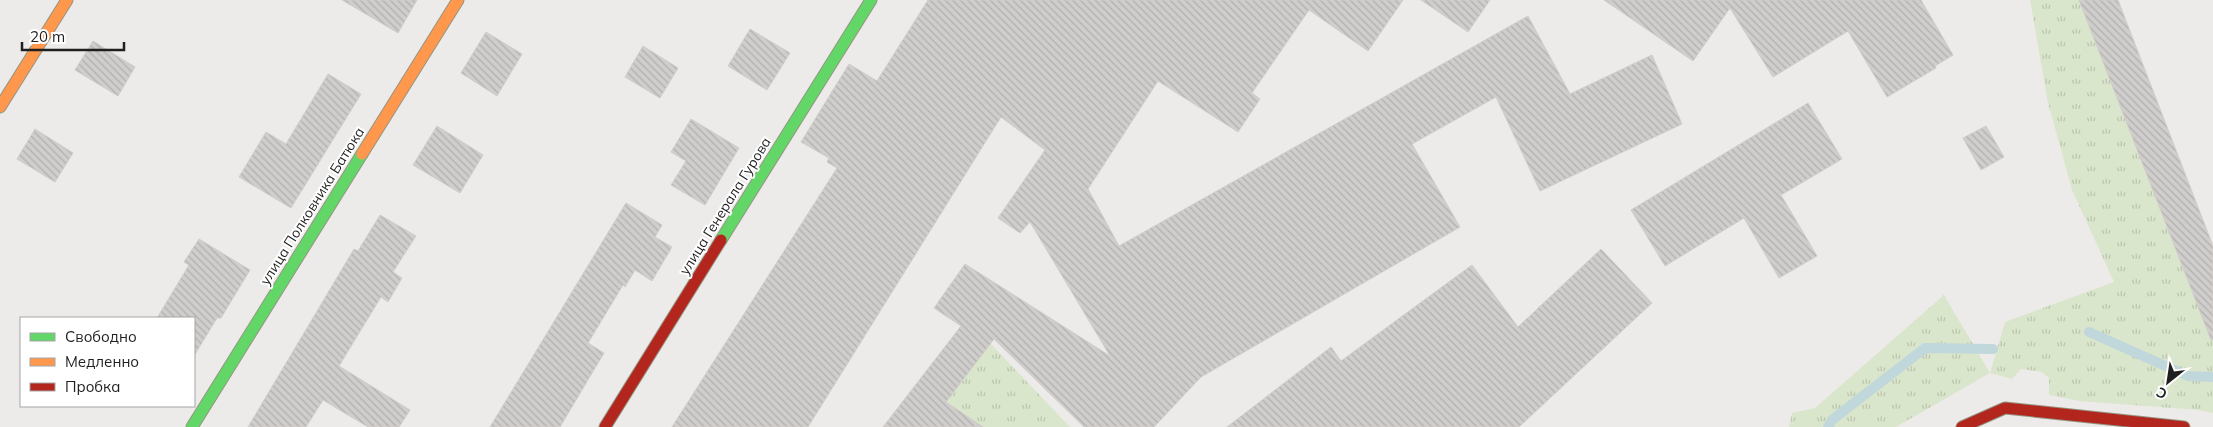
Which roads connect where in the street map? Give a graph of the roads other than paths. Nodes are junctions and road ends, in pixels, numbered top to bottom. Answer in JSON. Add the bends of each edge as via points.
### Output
{"nodes":[{"id":1,"x":67,"y":0,"type":"edge"},
{"id":2,"x":458,"y":0,"type":"edge"},
{"id":3,"x":871,"y":0,"type":"edge"},
{"id":4,"x":0,"y":107,"type":"edge"},
{"id":5,"x":192,"y":427,"type":"edge"},
{"id":6,"x":605,"y":427,"type":"edge"},
{"id":7,"x":1962,"y":427,"type":"edge"},
{"id":8,"x":2184,"y":427,"type":"edge"}],
"edges":[{"from":1,"to":4,"type":"street"},
{"from":2,"to":5,"type":"street","name":"улица Полковника Батюка"},
{"from":3,"to":6,"type":"street","name":"улица Генерала Гурова"},
{"from":7,"to":8,"type":"street","via":[[2005,408]]}]}
